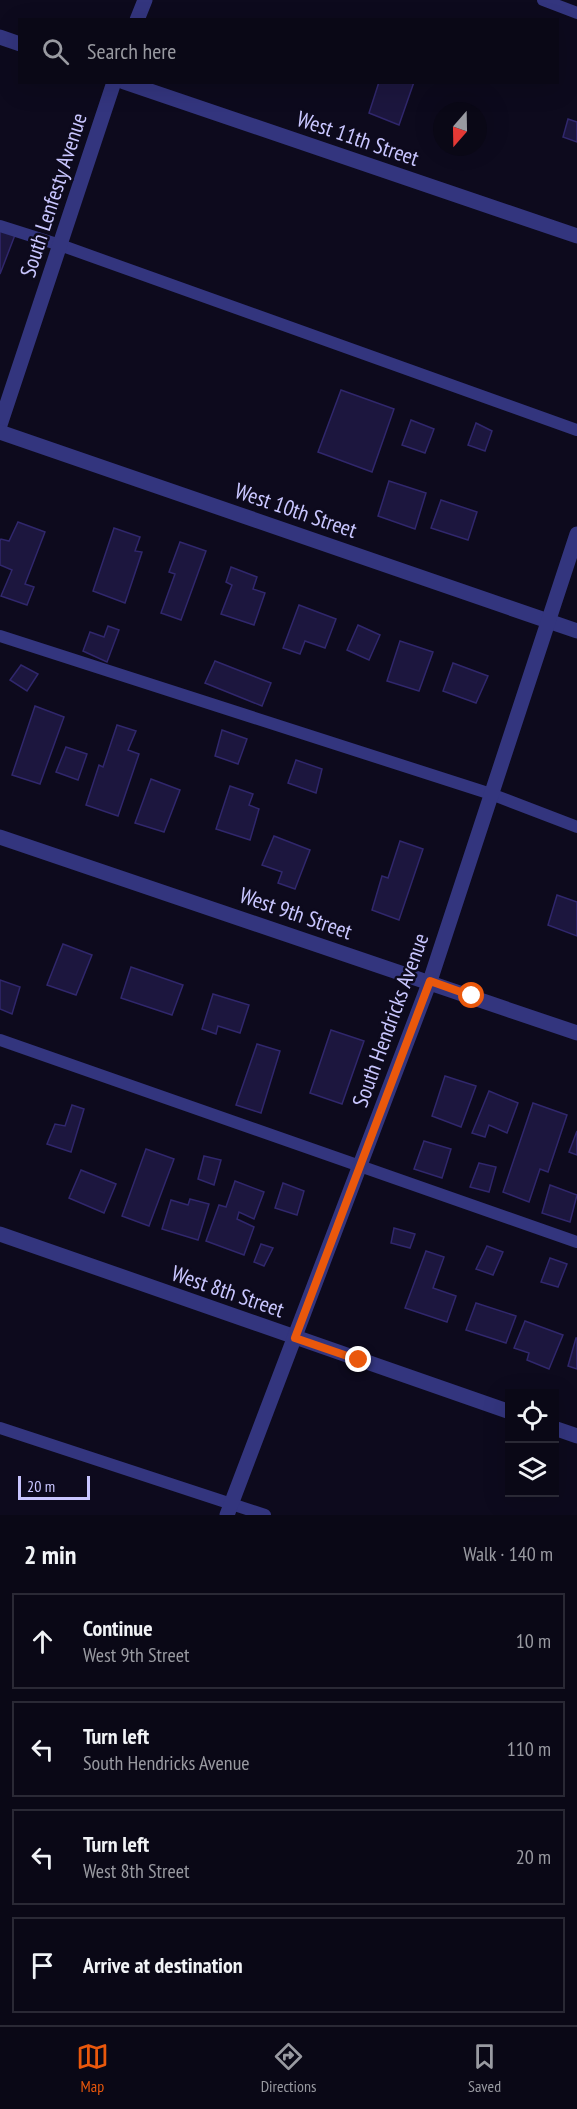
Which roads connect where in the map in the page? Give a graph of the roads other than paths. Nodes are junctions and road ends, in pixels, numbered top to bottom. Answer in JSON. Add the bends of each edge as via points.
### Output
{"nodes":[{"id":1,"x":144,"y":0,"type":"edge"},
{"id":2,"x":543,"y":0,"type":"edge"},
{"id":3,"x":577,"y":13,"type":"edge"},
{"id":4,"x":138,"y":18,"type":"edge"},
{"id":5,"x":0,"y":36,"type":"edge"},
{"id":6,"x":18,"y":43,"type":"edge"},
{"id":7,"x":113,"y":84,"type":"edge"},
{"id":8,"x":130,"y":84,"type":"edge"},
{"id":9,"x":0,"y":226,"type":"edge"},
{"id":10,"x":577,"y":236,"type":"edge"},
{"id":11,"x":60,"y":245,"type":"junction"},
{"id":12,"x":0,"y":425,"type":"edge"},
{"id":13,"x":577,"y":430,"type":"edge"},
{"id":14,"x":0,"y":432,"type":"edge"},
{"id":15,"x":577,"y":534,"type":"edge"},
{"id":16,"x":549,"y":621,"type":"junction"},
{"id":17,"x":577,"y":631,"type":"edge"},
{"id":18,"x":0,"y":636,"type":"edge"},
{"id":19,"x":491,"y":794,"type":"junction"},
{"id":20,"x":577,"y":827,"type":"edge"},
{"id":21,"x":0,"y":837,"type":"edge"},
{"id":22,"x":430,"y":981,"type":"junction"},
{"id":23,"x":577,"y":1033,"type":"edge"},
{"id":24,"x":0,"y":1040,"type":"edge"},
{"id":25,"x":360,"y":1167,"type":"junction"},
{"id":26,"x":0,"y":1234,"type":"edge"},
{"id":27,"x":577,"y":1242,"type":"edge"},
{"id":28,"x":295,"y":1338,"type":"junction"},
{"id":29,"x":505,"y":1410,"type":"edge"},
{"id":30,"x":0,"y":1428,"type":"edge"},
{"id":31,"x":559,"y":1429,"type":"edge"},
{"id":32,"x":577,"y":1436,"type":"edge"},
{"id":33,"x":230,"y":1509,"type":"edge"},
{"id":34,"x":265,"y":1515,"type":"edge"}],
"edges":[{"from":1,"to":4,"type":"street"},
{"from":2,"to":3,"type":"lane"},
{"from":5,"to":6,"type":"street"},
{"from":7,"to":11,"type":"street","name":"South Lenfesty Avenue"},
{"from":8,"to":10,"type":"street","name":"West 11th Street"},
{"from":9,"to":11,"type":"lane"},
{"from":11,"to":12,"type":"street","name":"South Lenfesty Avenue"},
{"from":11,"to":13,"type":"lane"},
{"from":14,"to":16,"type":"street","name":"West 10th Street"},
{"from":15,"to":16,"type":"street","name":"South Hendricks Avenue"},
{"from":16,"to":17,"type":"street","name":"West 10th Street"},
{"from":16,"to":19,"type":"street","name":"South Hendricks Avenue"},
{"from":18,"to":19,"type":"lane"},
{"from":19,"to":20,"type":"lane"},
{"from":19,"to":22,"type":"street","name":"South Hendricks Avenue"},
{"from":21,"to":22,"type":"street","name":"West 9th Street"},
{"from":22,"to":23,"type":"street","name":"West 9th Street"},
{"from":22,"to":25,"type":"street","name":"South Hendricks Avenue"},
{"from":24,"to":25,"type":"lane"},
{"from":25,"to":27,"type":"lane"},
{"from":25,"to":28,"type":"street","name":"South Hendricks Avenue"},
{"from":26,"to":28,"type":"street","name":"West 8th Street"},
{"from":28,"to":29,"type":"street","name":"West 8th Street"},
{"from":28,"to":33,"type":"street","name":"South Hendricks Avenue"},
{"from":30,"to":33,"type":"lane"},
{"from":31,"to":32,"type":"street"},
{"from":33,"to":34,"type":"lane"}]}
